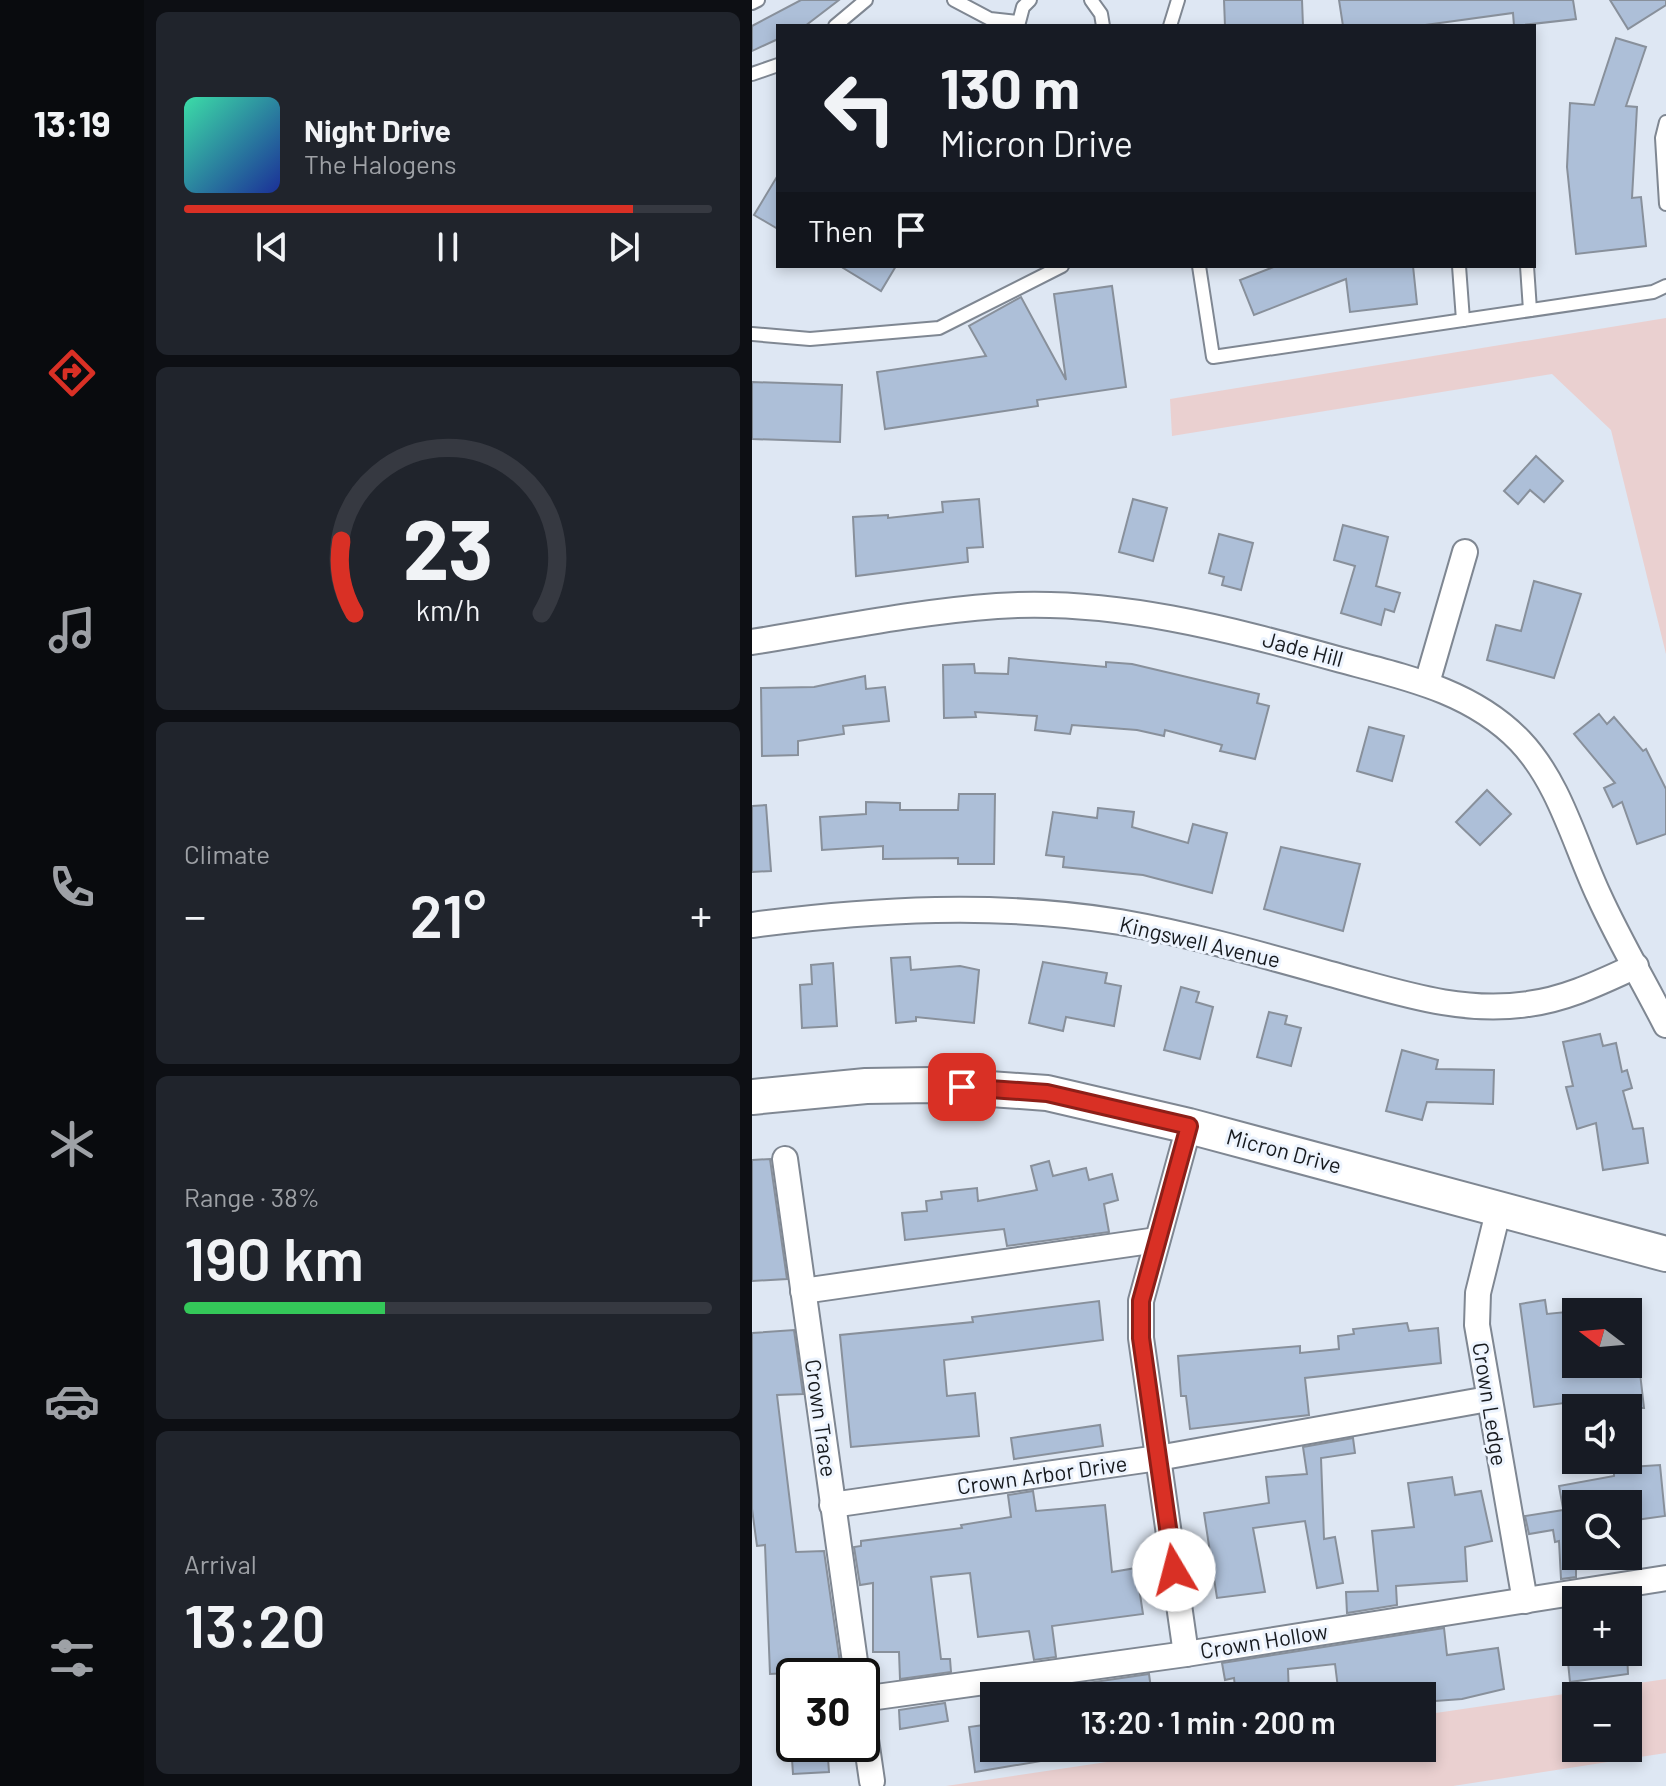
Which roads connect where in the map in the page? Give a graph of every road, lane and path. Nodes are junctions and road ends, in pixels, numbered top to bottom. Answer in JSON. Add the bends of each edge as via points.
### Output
{"nodes":[{"id":1,"x":758,"y":0,"type":"edge"},
{"id":2,"x":866,"y":0,"type":"edge"},
{"id":3,"x":954,"y":0,"type":"edge"},
{"id":4,"x":1030,"y":0,"type":"edge"},
{"id":5,"x":1091,"y":0,"type":"edge"},
{"id":6,"x":1178,"y":0,"type":"edge"},
{"id":7,"x":752,"y":3,"type":"edge"},
{"id":8,"x":837,"y":24,"type":"edge"},
{"id":9,"x":1018,"y":24,"type":"edge"},
{"id":10,"x":1103,"y":24,"type":"edge"},
{"id":11,"x":1171,"y":24,"type":"edge"},
{"id":12,"x":776,"y":66,"type":"edge"},
{"id":13,"x":752,"y":74,"type":"edge"},
{"id":14,"x":1666,"y":122,"type":"edge"},
{"id":15,"x":1666,"y":204,"type":"edge"},
{"id":16,"x":1058,"y":268,"type":"edge"},
{"id":17,"x":1199,"y":268,"type":"edge"},
{"id":18,"x":1459,"y":268,"type":"edge"},
{"id":19,"x":1527,"y":268,"type":"edge"},
{"id":20,"x":1666,"y":286,"type":"edge"},
{"id":21,"x":1530,"y":310,"type":"junction"},
{"id":22,"x":1463,"y":320,"type":"junction"},
{"id":23,"x":752,"y":334,"type":"edge"},
{"id":24,"x":1465,"y":552,"type":"dead end"},
{"id":25,"x":752,"y":642,"type":"edge"},
{"id":26,"x":1427,"y":683,"type":"junction"},
{"id":27,"x":752,"y":925,"type":"edge"},
{"id":28,"x":1636,"y":966,"type":"junction"},
{"id":29,"x":1666,"y":1025,"type":"edge"},
{"id":30,"x":752,"y":1097,"type":"edge"},
{"id":31,"x":1189,"y":1126,"type":"junction"},
{"id":32,"x":785,"y":1159,"type":"dead end"},
{"id":33,"x":1499,"y":1208,"type":"junction"},
{"id":34,"x":1157,"y":1240,"type":"junction"},
{"id":35,"x":1666,"y":1254,"type":"edge"},
{"id":36,"x":803,"y":1291,"type":"junction"},
{"id":37,"x":1488,"y":1399,"type":"junction"},
{"id":38,"x":1158,"y":1458,"type":"junction"},
{"id":39,"x":832,"y":1505,"type":"junction"},
{"id":40,"x":1666,"y":1578,"type":"edge"},
{"id":41,"x":1525,"y":1601,"type":"junction"},
{"id":42,"x":1186,"y":1654,"type":"junction"},
{"id":43,"x":854,"y":1658,"type":"edge"},
{"id":44,"x":880,"y":1696,"type":"edge"},
{"id":45,"x":869,"y":1762,"type":"edge"},
{"id":46,"x":872,"y":1781,"type":"dead end"}],
"edges":[{"from":1,"to":7,"type":"lane"},
{"from":2,"to":8,"type":"lane"},
{"from":3,"to":9,"type":"lane","via":[[990,19]]},
{"from":4,"to":9,"type":"lane"},
{"from":5,"to":10,"type":"lane"},
{"from":6,"to":11,"type":"lane"},
{"from":12,"to":13,"type":"lane"},
{"from":14,"to":15,"type":"lane"},
{"from":16,"to":23,"type":"lane","via":[[939,328],[810,339]]},
{"from":17,"to":22,"type":"lane","via":[[1213,357]]},
{"from":18,"to":22,"type":"lane"},
{"from":19,"to":21,"type":"lane"},
{"from":20,"to":21,"type":"lane"},
{"from":21,"to":22,"type":"lane"},
{"from":24,"to":26,"type":"street"},
{"from":25,"to":26,"type":"street","name":"Jade Hill","via":[[933,613],[1000,606],[1083,607],[1166,616],[1248,634]]},
{"from":26,"to":28,"type":"street","name":"Jade Hill","via":[[1486,713],[1546,774],[1600,899]]},
{"from":27,"to":28,"type":"street","name":"Kingswell Avenue","via":[[905,909],[1013,910],[1120,922],[1417,998],[1473,1007],[1556,999]]},
{"from":28,"to":29,"type":"street","name":"Jade Hill"},
{"from":30,"to":31,"type":"street","name":"Micron Drive","via":[[933,1085],[1047,1093]]},
{"from":31,"to":33,"type":"street","name":"Micron Drive"},
{"from":31,"to":34,"type":"street"},
{"from":32,"to":36,"type":"street","name":"Crown Trace"},
{"from":33,"to":35,"type":"street","name":"Micron Drive"},
{"from":33,"to":37,"type":"street","name":"Crown Ledge","via":[[1478,1293],[1477,1325]]},
{"from":34,"to":36,"type":"street"},
{"from":34,"to":38,"type":"street","via":[[1141,1301],[1141,1338]]},
{"from":36,"to":39,"type":"street","name":"Crown Trace"},
{"from":37,"to":38,"type":"street","name":"Crown Arbor Drive"},
{"from":37,"to":41,"type":"street","name":"Crown Ledge"},
{"from":38,"to":39,"type":"street","name":"Crown Arbor Drive"},
{"from":38,"to":42,"type":"street"},
{"from":39,"to":43,"type":"street","name":"Crown Trace"},
{"from":40,"to":41,"type":"street","name":"Crown Hollow"},
{"from":41,"to":42,"type":"street","name":"Crown Hollow"},
{"from":42,"to":44,"type":"street","name":"Crown Hollow"},
{"from":45,"to":46,"type":"street"}]}
